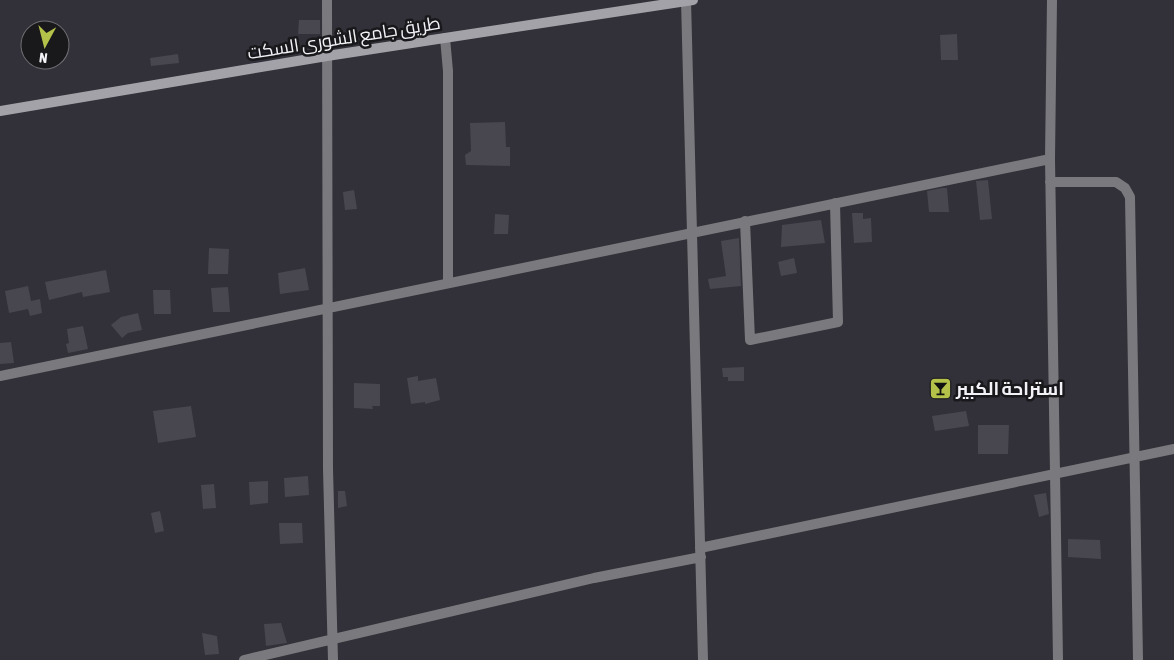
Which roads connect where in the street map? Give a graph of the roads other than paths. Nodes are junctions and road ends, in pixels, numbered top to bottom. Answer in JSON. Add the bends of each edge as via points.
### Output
{"nodes":[{"id":1,"x":326,"y":0,"type":"edge"},
{"id":2,"x":688,"y":0,"type":"edge"},
{"id":3,"x":1052,"y":0,"type":"edge"},
{"id":4,"x":445,"y":38,"type":"junction"},
{"id":5,"x":328,"y":56,"type":"junction"},
{"id":6,"x":0,"y":111,"type":"edge"},
{"id":7,"x":1050,"y":158,"type":"junction"},
{"id":8,"x":1050,"y":182,"type":"junction"},
{"id":9,"x":835,"y":203,"type":"junction"},
{"id":10,"x":745,"y":221,"type":"junction"},
{"id":11,"x":692,"y":232,"type":"junction"},
{"id":12,"x":448,"y":283,"type":"junction"},
{"id":13,"x":327,"y":310,"type":"junction"},
{"id":14,"x":0,"y":376,"type":"edge"},
{"id":15,"x":1174,"y":450,"type":"edge"},
{"id":16,"x":1136,"y":458,"type":"junction"},
{"id":17,"x":1054,"y":475,"type":"junction"},
{"id":18,"x":701,"y":553,"type":"junction"},
{"id":19,"x":332,"y":640,"type":"junction"},
{"id":20,"x":244,"y":660,"type":"edge"},
{"id":21,"x":332,"y":660,"type":"edge"},
{"id":22,"x":703,"y":660,"type":"edge"},
{"id":23,"x":1058,"y":660,"type":"edge"},
{"id":24,"x":1138,"y":660,"type":"edge"}],
"edges":[{"from":1,"to":5,"type":"street"},
{"from":2,"to":4,"type":"main road","name":"طريق جامع الشورى السكت"},
{"from":2,"to":11,"type":"street"},
{"from":3,"to":7,"type":"street"},
{"from":4,"to":5,"type":"main road","name":"طريق جامع الشورى السكت"},
{"from":4,"to":12,"type":"street","via":[[448,71]]},
{"from":5,"to":6,"type":"main road","name":"طريق جامع الشورى السكت"},
{"from":5,"to":13,"type":"street"},
{"from":7,"to":8,"type":"street"},
{"from":7,"to":9,"type":"street"},
{"from":8,"to":16,"type":"street","via":[[1116,182],[1130,197]]},
{"from":8,"to":17,"type":"street"},
{"from":9,"to":10,"type":"street"},
{"from":9,"to":10,"type":"street","via":[[838,322],[750,340]]},
{"from":10,"to":11,"type":"street"},
{"from":11,"to":12,"type":"street"},
{"from":11,"to":18,"type":"street"},
{"from":12,"to":13,"type":"street"},
{"from":13,"to":14,"type":"street"},
{"from":13,"to":19,"type":"street"},
{"from":15,"to":16,"type":"street"},
{"from":16,"to":17,"type":"street"},
{"from":16,"to":24,"type":"street"},
{"from":17,"to":18,"type":"street"},
{"from":17,"to":23,"type":"street"},
{"from":18,"to":19,"type":"street"},
{"from":18,"to":22,"type":"street"},
{"from":19,"to":20,"type":"street"},
{"from":19,"to":21,"type":"street"}]}
